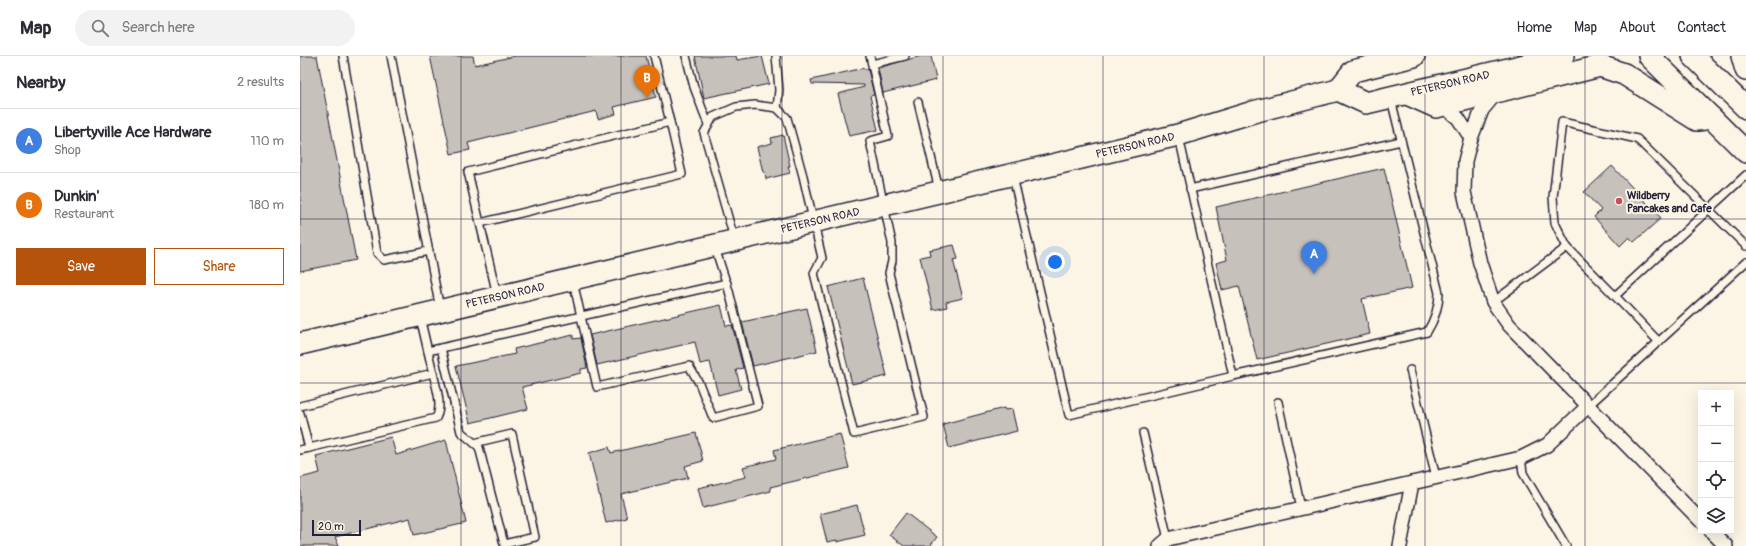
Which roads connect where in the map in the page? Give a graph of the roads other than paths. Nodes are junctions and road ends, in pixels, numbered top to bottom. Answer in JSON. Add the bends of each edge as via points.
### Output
{"nodes":[{"id":1,"x":343,"y":56,"type":"edge"},
{"id":2,"x":391,"y":56,"type":"edge"},
{"id":3,"x":654,"y":56,"type":"edge"},
{"id":4,"x":686,"y":56,"type":"edge"},
{"id":5,"x":776,"y":56,"type":"edge"},
{"id":6,"x":870,"y":56,"type":"edge"},
{"id":7,"x":906,"y":56,"type":"edge"},
{"id":8,"x":1414,"y":56,"type":"edge"},
{"id":9,"x":1564,"y":56,"type":"edge"},
{"id":10,"x":1649,"y":56,"type":"edge"},
{"id":11,"x":1693,"y":56,"type":"edge"},
{"id":12,"x":1742,"y":56,"type":"edge"},
{"id":13,"x":872,"y":64,"type":"junction"},
{"id":14,"x":1746,"y":70,"type":"edge"},
{"id":15,"x":1338,"y":90,"type":"junction"},
{"id":16,"x":1497,"y":92,"type":"junction"},
{"id":17,"x":1399,"y":96,"type":"junction"},
{"id":18,"x":918,"y":102,"type":"dead end"},
{"id":19,"x":1442,"y":105,"type":"junction"},
{"id":20,"x":777,"y":108,"type":"junction"},
{"id":21,"x":1746,"y":108,"type":"edge"},
{"id":22,"x":1712,"y":118,"type":"junction"},
{"id":23,"x":670,"y":122,"type":"junction"},
{"id":24,"x":708,"y":124,"type":"junction"},
{"id":25,"x":1178,"y":135,"type":"junction"},
{"id":26,"x":1471,"y":138,"type":"junction"},
{"id":27,"x":1401,"y":141,"type":"junction"},
{"id":28,"x":1746,"y":152,"type":"edge"},
{"id":29,"x":1013,"y":174,"type":"junction"},
{"id":30,"x":1746,"y":175,"type":"edge"},
{"id":31,"x":1190,"y":189,"type":"junction"},
{"id":32,"x":940,"y":192,"type":"junction"},
{"id":33,"x":884,"y":205,"type":"junction"},
{"id":34,"x":1709,"y":209,"type":"junction"},
{"id":35,"x":813,"y":222,"type":"junction"},
{"id":36,"x":480,"y":223,"type":"junction"},
{"id":37,"x":734,"y":240,"type":"junction"},
{"id":38,"x":714,"y":246,"type":"junction"},
{"id":39,"x":1746,"y":246,"type":"edge"},
{"id":40,"x":1567,"y":247,"type":"junction"},
{"id":41,"x":429,"y":251,"type":"junction"},
{"id":42,"x":1746,"y":262,"type":"edge"},
{"id":43,"x":573,"y":279,"type":"junction"},
{"id":44,"x":727,"y":282,"type":"junction"},
{"id":45,"x":1615,"y":296,"type":"junction"},
{"id":46,"x":497,"y":297,"type":"junction"},
{"id":47,"x":1493,"y":302,"type":"junction"},
{"id":48,"x":440,"y":310,"type":"junction"},
{"id":49,"x":420,"y":315,"type":"junction"},
{"id":50,"x":580,"y":316,"type":"junction"},
{"id":51,"x":1658,"y":342,"type":"junction"},
{"id":52,"x":300,"y":344,"type":"edge"},
{"id":53,"x":442,"y":348,"type":"junction"},
{"id":54,"x":428,"y":351,"type":"junction"},
{"id":55,"x":1410,"y":370,"type":"dead end"},
{"id":56,"x":433,"y":373,"type":"junction"},
{"id":57,"x":1233,"y":376,"type":"junction"},
{"id":58,"x":1278,"y":402,"type":"dead end"},
{"id":59,"x":300,"y":406,"type":"edge"},
{"id":60,"x":1588,"y":406,"type":"junction"},
{"id":61,"x":300,"y":413,"type":"edge"},
{"id":62,"x":1143,"y":433,"type":"dead end"},
{"id":63,"x":474,"y":443,"type":"junction"},
{"id":64,"x":310,"y":448,"type":"junction"},
{"id":65,"x":300,"y":450,"type":"edge"},
{"id":66,"x":1521,"y":458,"type":"junction"},
{"id":67,"x":1436,"y":477,"type":"junction"},
{"id":68,"x":1412,"y":483,"type":"junction"},
{"id":69,"x":1301,"y":508,"type":"junction"},
{"id":70,"x":1698,"y":518,"type":"edge"},
{"id":71,"x":1714,"y":534,"type":"edge"},
{"id":72,"x":1164,"y":543,"type":"edge"},
{"id":73,"x":1400,"y":546,"type":"edge"},
{"id":74,"x":1566,"y":546,"type":"edge"},
{"id":75,"x":1726,"y":546,"type":"edge"}],
"edges":[{"from":1,"to":41,"type":"lane","via":[[377,253],[384,260]]},
{"from":2,"to":41,"type":"lane"},
{"from":3,"to":23,"type":"lane"},
{"from":4,"to":24,"type":"lane"},
{"from":5,"to":20,"type":"lane","via":[[779,90]]},
{"from":6,"to":13,"type":"lane"},
{"from":7,"to":13,"type":"lane"},
{"from":8,"to":15,"type":"main road","via":[[1353,71]]},
{"from":9,"to":17,"type":"main road","name":"PETERSON ROAD"},
{"from":10,"to":22,"type":"main road"},
{"from":11,"to":21,"type":"main road"},
{"from":12,"to":14,"type":"main road"},
{"from":13,"to":33,"type":"lane","via":[[888,136],[870,141]]},
{"from":15,"to":17,"type":"main road","name":"PETERSON ROAD","via":[[1366,103]]},
{"from":15,"to":25,"type":"main road","name":"PETERSON ROAD"},
{"from":16,"to":19,"type":"main road"},
{"from":16,"to":22,"type":"main road","via":[[1600,66],[1624,74],[1697,120]]},
{"from":16,"to":26,"type":"street","via":[[1482,110]]},
{"from":17,"to":19,"type":"main road","via":[[1436,107]]},
{"from":17,"to":27,"type":"lane"},
{"from":18,"to":32,"type":"lane"},
{"from":19,"to":26,"type":"street","via":[[1458,118]]},
{"from":20,"to":24,"type":"lane","via":[[755,105],[736,107],[712,117]]},
{"from":20,"to":35,"type":"lane","via":[[787,118]]},
{"from":22,"to":28,"type":"main road"},
{"from":23,"to":36,"type":"lane","via":[[468,172]]},
{"from":23,"to":36,"type":"lane","via":[[682,174]]},
{"from":24,"to":37,"type":"lane","via":[[704,133]]},
{"from":25,"to":29,"type":"main road","name":"PETERSON ROAD"},
{"from":25,"to":31,"type":"lane"},
{"from":26,"to":47,"type":"street","via":[[1465,161],[1464,192],[1480,263]]},
{"from":27,"to":31,"type":"lane"},
{"from":27,"to":57,"type":"lane","via":[[1439,293],[1439,306],[1427,332]]},
{"from":29,"to":32,"type":"main road","name":"PETERSON ROAD"},
{"from":29,"to":57,"type":"lane","via":[[1069,415]]},
{"from":30,"to":34,"type":"lane"},
{"from":31,"to":57,"type":"lane"},
{"from":32,"to":33,"type":"main road","name":"PETERSON ROAD"},
{"from":33,"to":35,"type":"main road","name":"PETERSON ROAD"},
{"from":33,"to":35,"type":"lane","via":[[892,243],[889,273],[924,417],[854,434],[814,273],[822,258]]},
{"from":34,"to":39,"type":"lane"},
{"from":34,"to":40,"type":"lane","via":[[1637,139],[1562,122],[1553,198],[1555,224]]},
{"from":34,"to":45,"type":"lane"},
{"from":35,"to":37,"type":"main road","name":"PETERSON ROAD"},
{"from":36,"to":46,"type":"lane"},
{"from":37,"to":38,"type":"main road","name":"PETERSON ROAD"},
{"from":38,"to":43,"type":"main road","name":"PETERSON ROAD"},
{"from":38,"to":44,"type":"lane"},
{"from":40,"to":45,"type":"lane"},
{"from":40,"to":47,"type":"lane"},
{"from":41,"to":48,"type":"lane"},
{"from":42,"to":51,"type":"lane"},
{"from":43,"to":46,"type":"main road","name":"PETERSON ROAD"},
{"from":43,"to":50,"type":"lane"},
{"from":44,"to":50,"type":"lane"},
{"from":44,"to":50,"type":"lane","via":[[758,406],[713,418],[689,366],[597,387]]},
{"from":45,"to":51,"type":"lane"},
{"from":46,"to":48,"type":"main road","name":"PETERSON ROAD"},
{"from":47,"to":60,"type":"street","via":[[1509,325]]},
{"from":48,"to":49,"type":"main road","name":"PETERSON ROAD"},
{"from":49,"to":52,"type":"main road","name":"PETERSON ROAD"},
{"from":49,"to":54,"type":"lane"},
{"from":50,"to":53,"type":"lane"},
{"from":51,"to":60,"type":"lane"},
{"from":53,"to":54,"type":"lane"},
{"from":53,"to":63,"type":"lane","via":[[461,432]]},
{"from":54,"to":56,"type":"lane"},
{"from":55,"to":67,"type":"lane"},
{"from":56,"to":59,"type":"lane"},
{"from":56,"to":64,"type":"lane","via":[[439,412],[436,418]]},
{"from":58,"to":69,"type":"lane"},
{"from":60,"to":66,"type":"street","via":[[1546,445]]},
{"from":60,"to":70,"type":"street"},
{"from":61,"to":64,"type":"lane"},
{"from":62,"to":72,"type":"lane"},
{"from":63,"to":63,"type":"lane","via":[[479,447],[504,544],[535,537],[512,434]]},
{"from":64,"to":65,"type":"lane"},
{"from":66,"to":67,"type":"street"},
{"from":66,"to":74,"type":"lane","via":[[1523,473]]},
{"from":67,"to":68,"type":"street"},
{"from":68,"to":69,"type":"street"},
{"from":68,"to":73,"type":"street"},
{"from":69,"to":72,"type":"street"},
{"from":71,"to":75,"type":"street"}]}
